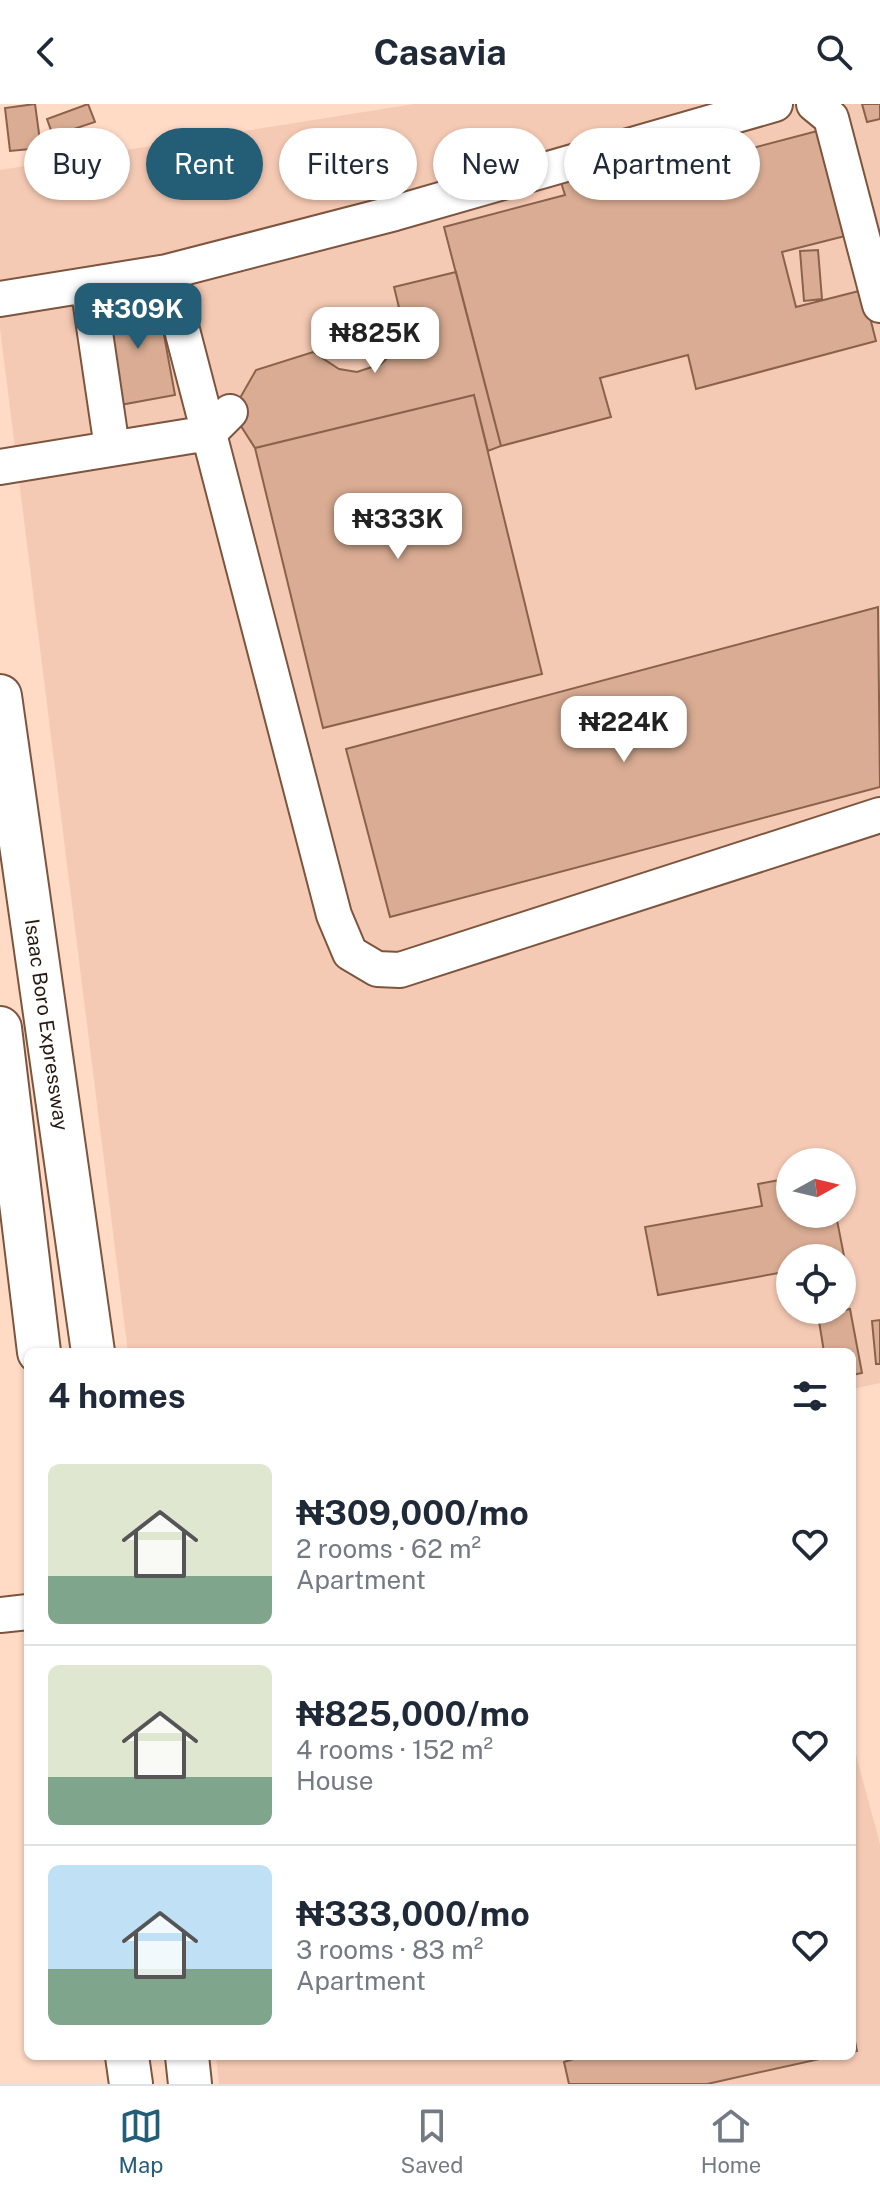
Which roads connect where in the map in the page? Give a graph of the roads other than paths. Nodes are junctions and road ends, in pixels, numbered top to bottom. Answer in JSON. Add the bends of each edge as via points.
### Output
{"nodes":[{"id":1,"x":775,"y":104,"type":"edge"},
{"id":2,"x":814,"y":104,"type":"edge"},
{"id":3,"x":167,"y":272,"type":"junction"},
{"id":4,"x":88,"y":285,"type":"junction"},
{"id":5,"x":0,"y":299,"type":"edge"},
{"id":6,"x":880,"y":305,"type":"edge"},
{"id":7,"x":220,"y":422,"type":"junction"},
{"id":8,"x":112,"y":448,"type":"junction"},
{"id":9,"x":0,"y":467,"type":"edge"},
{"id":10,"x":0,"y":696,"type":"edge"},
{"id":11,"x":880,"y":815,"type":"edge"},
{"id":12,"x":0,"y":1028,"type":"edge"},
{"id":13,"x":3,"y":1086,"type":"edge"},
{"id":14,"x":38,"y":1348,"type":"edge"},
{"id":15,"x":92,"y":1348,"type":"edge"},
{"id":16,"x":24,"y":1612,"type":"edge"},
{"id":17,"x":0,"y":1615,"type":"edge"},
{"id":18,"x":128,"y":2060,"type":"edge"},
{"id":19,"x":187,"y":2060,"type":"edge"},
{"id":20,"x":131,"y":2084,"type":"edge"},
{"id":21,"x":190,"y":2084,"type":"edge"}],
"edges":[{"from":1,"to":3,"type":"street"},
{"from":2,"to":6,"type":"street","via":[[831,118]]},
{"from":3,"to":4,"type":"street"},
{"from":3,"to":7,"type":"street"},
{"from":4,"to":5,"type":"street"},
{"from":4,"to":8,"type":"street"},
{"from":7,"to":8,"type":"street"},
{"from":7,"to":11,"type":"street","via":[[334,915],[350,953],[377,969],[400,970]]},
{"from":8,"to":9,"type":"street"},
{"from":10,"to":15,"type":"main road","name":"Isaac Boro Expressway"},
{"from":12,"to":13,"type":"main road"},
{"from":13,"to":14,"type":"main road"},
{"from":16,"to":17,"type":"street"},
{"from":18,"to":20,"type":"main road"},
{"from":19,"to":21,"type":"main road"}]}
